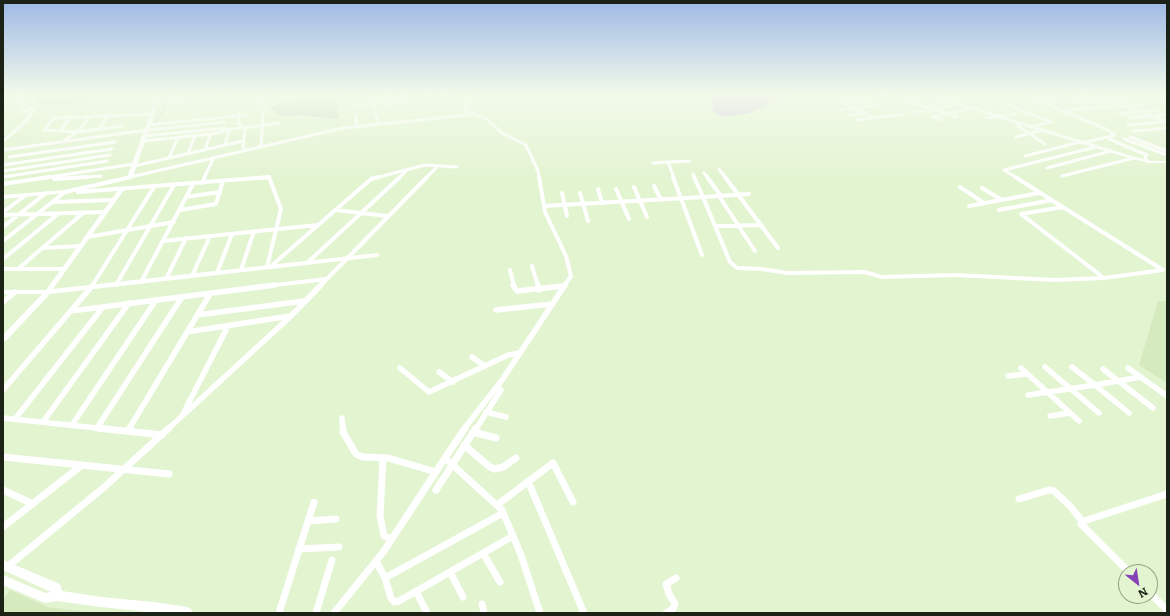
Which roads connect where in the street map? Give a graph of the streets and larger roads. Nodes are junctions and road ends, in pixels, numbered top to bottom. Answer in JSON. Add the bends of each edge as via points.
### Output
{"nodes":[{"id":1,"x":1019,"y":123,"type":"edge"},
{"id":2,"x":23,"y":124,"type":"edge"},
{"id":3,"x":49,"y":124,"type":"edge"},
{"id":4,"x":66,"y":124,"type":"edge"},
{"id":5,"x":84,"y":124,"type":"edge"},
{"id":6,"x":103,"y":124,"type":"edge"},
{"id":7,"x":149,"y":124,"type":"edge"},
{"id":8,"x":178,"y":124,"type":"edge"},
{"id":9,"x":202,"y":124,"type":"edge"},
{"id":10,"x":225,"y":124,"type":"edge"},
{"id":11,"x":239,"y":124,"type":"edge"},
{"id":12,"x":276,"y":124,"type":"edge"},
{"id":13,"x":379,"y":124,"type":"edge"},
{"id":14,"x":492,"y":124,"type":"edge"},
{"id":15,"x":1021,"y":124,"type":"edge"},
{"id":16,"x":1044,"y":124,"type":"edge"},
{"id":17,"x":1093,"y":124,"type":"edge"},
{"id":18,"x":1144,"y":124,"type":"edge"},
{"id":19,"x":1128,"y":125,"type":"dead end"},
{"id":20,"x":122,"y":126,"type":"joint"},
{"id":21,"x":262,"y":126,"type":"junction"},
{"id":22,"x":357,"y":126,"type":"joint"},
{"id":23,"x":1030,"y":127,"type":"junction"},
{"id":24,"x":147,"y":128,"type":"junction"},
{"id":25,"x":244,"y":128,"type":"junction"},
{"id":26,"x":1167,"y":128,"type":"edge"},
{"id":27,"x":100,"y":129,"type":"junction"},
{"id":28,"x":227,"y":129,"type":"junction"},
{"id":29,"x":1042,"y":130,"type":"junction"},
{"id":30,"x":60,"y":131,"type":"junction"},
{"id":31,"x":1133,"y":131,"type":"dead end"},
{"id":32,"x":78,"y":132,"type":"junction"},
{"id":33,"x":118,"y":134,"type":"junction"},
{"id":34,"x":211,"y":134,"type":"junction"},
{"id":35,"x":1030,"y":135,"type":"junction"},
{"id":36,"x":195,"y":136,"type":"junction"},
{"id":37,"x":178,"y":137,"type":"junction"},
{"id":38,"x":1016,"y":137,"type":"dead end"},
{"id":39,"x":1130,"y":137,"type":"dead end"},
{"id":40,"x":143,"y":139,"type":"junction"},
{"id":41,"x":1109,"y":139,"type":"dead end"},
{"id":42,"x":1124,"y":139,"type":"dead end"},
{"id":43,"x":243,"y":141,"type":"junction"},
{"id":44,"x":3,"y":142,"type":"edge"},
{"id":45,"x":60,"y":142,"type":"junction"},
{"id":46,"x":115,"y":142,"type":"junction"},
{"id":47,"x":1081,"y":142,"type":"junction"},
{"id":48,"x":1045,"y":144,"type":"dead end"},
{"id":49,"x":225,"y":145,"type":"junction"},
{"id":50,"x":260,"y":146,"type":"junction"},
{"id":51,"x":1096,"y":147,"type":"junction"},
{"id":52,"x":21,"y":148,"type":"junction"},
{"id":53,"x":112,"y":149,"type":"junction"},
{"id":54,"x":205,"y":149,"type":"junction"},
{"id":55,"x":3,"y":150,"type":"edge"},
{"id":56,"x":246,"y":150,"type":"junction"},
{"id":57,"x":1112,"y":152,"type":"junction"},
{"id":58,"x":188,"y":153,"type":"junction"},
{"id":59,"x":1167,"y":154,"type":"edge"},
{"id":60,"x":110,"y":155,"type":"junction"},
{"id":61,"x":1025,"y":156,"type":"dead end"},
{"id":62,"x":9,"y":157,"type":"junction"},
{"id":63,"x":214,"y":157,"type":"junction"},
{"id":64,"x":169,"y":158,"type":"junction"},
{"id":65,"x":1134,"y":158,"type":"junction"},
{"id":66,"x":107,"y":161,"type":"junction"},
{"id":67,"x":690,"y":161,"type":"dead end"},
{"id":68,"x":668,"y":162,"type":"junction"},
{"id":69,"x":1148,"y":162,"type":"junction"},
{"id":70,"x":1167,"y":162,"type":"edge"},
{"id":71,"x":3,"y":163,"type":"edge"},
{"id":72,"x":653,"y":163,"type":"dead end"},
{"id":73,"x":134,"y":165,"type":"junction"},
{"id":74,"x":438,"y":166,"type":"junction"},
{"id":75,"x":457,"y":167,"type":"dead end"},
{"id":76,"x":104,"y":168,"type":"junction"},
{"id":77,"x":1047,"y":168,"type":"dead end"},
{"id":78,"x":408,"y":169,"type":"junction"},
{"id":79,"x":719,"y":170,"type":"dead end"},
{"id":80,"x":3,"y":171,"type":"edge"},
{"id":81,"x":704,"y":173,"type":"dead end"},
{"id":82,"x":693,"y":174,"type":"dead end"},
{"id":83,"x":1062,"y":176,"type":"dead end"},
{"id":84,"x":3,"y":177,"type":"edge"},
{"id":85,"x":130,"y":177,"type":"junction"},
{"id":86,"x":223,"y":181,"type":"junction"},
{"id":87,"x":15,"y":182,"type":"junction"},
{"id":88,"x":202,"y":183,"type":"junction"},
{"id":89,"x":3,"y":184,"type":"edge"},
{"id":90,"x":193,"y":184,"type":"junction"},
{"id":91,"x":174,"y":185,"type":"junction"},
{"id":92,"x":654,"y":186,"type":"dead end"},
{"id":93,"x":154,"y":187,"type":"junction"},
{"id":94,"x":634,"y":187,"type":"dead end"},
{"id":95,"x":960,"y":188,"type":"dead end"},
{"id":96,"x":982,"y":188,"type":"dead end"},
{"id":97,"x":616,"y":189,"type":"dead end"},
{"id":98,"x":120,"y":190,"type":"junction"},
{"id":99,"x":598,"y":190,"type":"dead end"},
{"id":100,"x":66,"y":192,"type":"junction"},
{"id":101,"x":220,"y":192,"type":"junction"},
{"id":102,"x":46,"y":193,"type":"junction"},
{"id":103,"x":562,"y":193,"type":"dead end"},
{"id":104,"x":580,"y":193,"type":"dead end"},
{"id":105,"x":1039,"y":193,"type":"junction"},
{"id":106,"x":749,"y":194,"type":"dead end"},
{"id":107,"x":26,"y":195,"type":"junction"},
{"id":108,"x":739,"y":195,"type":"junction"},
{"id":109,"x":720,"y":196,"type":"junction"},
{"id":110,"x":3,"y":197,"type":"edge"},
{"id":111,"x":186,"y":197,"type":"junction"},
{"id":112,"x":703,"y":197,"type":"junction"},
{"id":113,"x":681,"y":199,"type":"junction"},
{"id":114,"x":114,"y":200,"type":"junction"},
{"id":115,"x":661,"y":200,"type":"junction"},
{"id":116,"x":1002,"y":200,"type":"junction"},
{"id":117,"x":1052,"y":200,"type":"junction"},
{"id":118,"x":640,"y":201,"type":"junction"},
{"id":119,"x":53,"y":202,"type":"junction"},
{"id":120,"x":622,"y":202,"type":"junction"},
{"id":121,"x":602,"y":203,"type":"junction"},
{"id":122,"x":984,"y":203,"type":"junction"},
{"id":123,"x":583,"y":204,"type":"junction"},
{"id":124,"x":564,"y":205,"type":"junction"},
{"id":125,"x":3,"y":206,"type":"edge"},
{"id":126,"x":11,"y":206,"type":"junction"},
{"id":127,"x":544,"y":206,"type":"junction"},
{"id":128,"x":969,"y":206,"type":"dead end"},
{"id":129,"x":1063,"y":207,"type":"junction"},
{"id":130,"x":180,"y":210,"type":"junction"},
{"id":131,"x":335,"y":210,"type":"junction"},
{"id":132,"x":999,"y":210,"type":"dead end"},
{"id":133,"x":3,"y":212,"type":"edge"},
{"id":134,"x":105,"y":212,"type":"junction"},
{"id":135,"x":84,"y":213,"type":"junction"},
{"id":136,"x":360,"y":213,"type":"junction"},
{"id":137,"x":37,"y":214,"type":"junction"},
{"id":138,"x":58,"y":214,"type":"junction"},
{"id":139,"x":3,"y":215,"type":"edge"},
{"id":140,"x":19,"y":215,"type":"junction"},
{"id":141,"x":388,"y":216,"type":"junction"},
{"id":142,"x":567,"y":216,"type":"dead end"},
{"id":143,"x":647,"y":217,"type":"dead end"},
{"id":144,"x":629,"y":219,"type":"dead end"},
{"id":145,"x":588,"y":221,"type":"dead end"},
{"id":146,"x":174,"y":222,"type":"junction"},
{"id":147,"x":318,"y":225,"type":"junction"},
{"id":148,"x":738,"y":225,"type":"junction"},
{"id":149,"x":761,"y":225,"type":"junction"},
{"id":150,"x":151,"y":226,"type":"junction"},
{"id":151,"x":715,"y":226,"type":"junction"},
{"id":152,"x":3,"y":227,"type":"edge"},
{"id":153,"x":276,"y":229,"type":"junction"},
{"id":154,"x":126,"y":230,"type":"junction"},
{"id":155,"x":254,"y":231,"type":"junction"},
{"id":156,"x":232,"y":234,"type":"junction"},
{"id":157,"x":210,"y":236,"type":"junction"},
{"id":158,"x":3,"y":237,"type":"edge"},
{"id":159,"x":8,"y":237,"type":"junction"},
{"id":160,"x":87,"y":237,"type":"junction"},
{"id":161,"x":186,"y":238,"type":"junction"},
{"id":162,"x":3,"y":241,"type":"edge"},
{"id":163,"x":163,"y":241,"type":"junction"},
{"id":164,"x":80,"y":246,"type":"junction"},
{"id":165,"x":43,"y":248,"type":"junction"},
{"id":166,"x":778,"y":248,"type":"dead end"},
{"id":167,"x":755,"y":251,"type":"dead end"},
{"id":168,"x":377,"y":254,"type":"dead end"},
{"id":169,"x":702,"y":255,"type":"dead end"},
{"id":170,"x":346,"y":258,"type":"junction"},
{"id":171,"x":3,"y":259,"type":"edge"},
{"id":172,"x":307,"y":263,"type":"junction"},
{"id":173,"x":532,"y":266,"type":"dead end"},
{"id":174,"x":268,"y":267,"type":"junction"},
{"id":175,"x":3,"y":269,"type":"edge"},
{"id":176,"x":18,"y":269,"type":"junction"},
{"id":177,"x":64,"y":269,"type":"junction"},
{"id":178,"x":241,"y":270,"type":"junction"},
{"id":179,"x":510,"y":270,"type":"dead end"},
{"id":180,"x":216,"y":273,"type":"junction"},
{"id":181,"x":192,"y":276,"type":"junction"},
{"id":182,"x":1104,"y":278,"type":"junction"},
{"id":183,"x":166,"y":279,"type":"junction"},
{"id":184,"x":326,"y":279,"type":"junction"},
{"id":185,"x":141,"y":282,"type":"junction"},
{"id":186,"x":116,"y":285,"type":"junction"},
{"id":187,"x":564,"y":286,"type":"junction"},
{"id":188,"x":90,"y":288,"type":"junction"},
{"id":189,"x":539,"y":290,"type":"junction"},
{"id":190,"x":3,"y":292,"type":"edge"},
{"id":191,"x":15,"y":292,"type":"junction"},
{"id":192,"x":48,"y":292,"type":"junction"},
{"id":193,"x":210,"y":294,"type":"junction"},
{"id":194,"x":182,"y":297,"type":"junction"},
{"id":195,"x":156,"y":300,"type":"junction"},
{"id":196,"x":3,"y":302,"type":"edge"},
{"id":197,"x":304,"y":302,"type":"junction"},
{"id":198,"x":129,"y":304,"type":"junction"},
{"id":199,"x":552,"y":304,"type":"junction"},
{"id":200,"x":104,"y":307,"type":"junction"},
{"id":201,"x":71,"y":310,"type":"junction"},
{"id":202,"x":496,"y":310,"type":"dead end"},
{"id":203,"x":197,"y":315,"type":"junction"},
{"id":204,"x":290,"y":316,"type":"junction"},
{"id":205,"x":228,"y":326,"type":"junction"},
{"id":206,"x":187,"y":332,"type":"junction"},
{"id":207,"x":3,"y":338,"type":"edge"},
{"id":208,"x":520,"y":353,"type":"junction"},
{"id":209,"x":472,"y":357,"type":"dead end"},
{"id":210,"x":485,"y":366,"type":"junction"},
{"id":211,"x":1045,"y":367,"type":"dead end"},
{"id":212,"x":1072,"y":367,"type":"dead end"},
{"id":213,"x":400,"y":368,"type":"dead end"},
{"id":214,"x":1021,"y":368,"type":"dead end"},
{"id":215,"x":1128,"y":368,"type":"dead end"},
{"id":216,"x":1103,"y":369,"type":"dead end"},
{"id":217,"x":438,"y":372,"type":"dead end"},
{"id":218,"x":1027,"y":374,"type":"junction"},
{"id":219,"x":1008,"y":376,"type":"dead end"},
{"id":220,"x":1141,"y":377,"type":"junction"},
{"id":221,"x":1118,"y":381,"type":"junction"},
{"id":222,"x":453,"y":382,"type":"junction"},
{"id":223,"x":1095,"y":385,"type":"junction"},
{"id":224,"x":1071,"y":388,"type":"junction"},
{"id":225,"x":3,"y":390,"type":"edge"},
{"id":226,"x":501,"y":390,"type":"dead end"},
{"id":227,"x":1047,"y":392,"type":"junction"},
{"id":228,"x":1028,"y":395,"type":"dead end"},
{"id":229,"x":1167,"y":396,"type":"edge"},
{"id":230,"x":1153,"y":408,"type":"dead end"},
{"id":231,"x":486,"y":412,"type":"junction"},
{"id":232,"x":1070,"y":413,"type":"junction"},
{"id":233,"x":1099,"y":413,"type":"dead end"},
{"id":234,"x":1129,"y":413,"type":"dead end"},
{"id":235,"x":1050,"y":416,"type":"dead end"},
{"id":236,"x":506,"y":417,"type":"dead end"},
{"id":237,"x":3,"y":418,"type":"edge"},
{"id":238,"x":181,"y":418,"type":"junction"},
{"id":239,"x":342,"y":418,"type":"dead end"},
{"id":240,"x":16,"y":419,"type":"junction"},
{"id":241,"x":1079,"y":421,"type":"dead end"},
{"id":242,"x":43,"y":422,"type":"junction"},
{"id":243,"x":72,"y":425,"type":"junction"},
{"id":244,"x":97,"y":428,"type":"junction"},
{"id":245,"x":128,"y":431,"type":"junction"},
{"id":246,"x":473,"y":432,"type":"junction"},
{"id":247,"x":162,"y":435,"type":"junction"},
{"id":248,"x":496,"y":438,"type":"dead end"},
{"id":249,"x":464,"y":445,"type":"junction"},
{"id":250,"x":3,"y":457,"type":"edge"},
{"id":251,"x":382,"y":458,"type":"junction"},
{"id":252,"x":445,"y":458,"type":"junction"},
{"id":253,"x":516,"y":458,"type":"dead end"},
{"id":254,"x":452,"y":464,"type":"junction"},
{"id":255,"x":82,"y":465,"type":"junction"},
{"id":256,"x":124,"y":470,"type":"junction"},
{"id":257,"x":436,"y":472,"type":"junction"},
{"id":258,"x":169,"y":474,"type":"dead end"},
{"id":259,"x":528,"y":482,"type":"junction"},
{"id":260,"x":3,"y":490,"type":"edge"},
{"id":261,"x":436,"y":490,"type":"dead end"},
{"id":262,"x":1167,"y":494,"type":"edge"},
{"id":263,"x":1019,"y":499,"type":"dead end"},
{"id":264,"x":314,"y":502,"type":"dead end"},
{"id":265,"x":573,"y":502,"type":"dead end"},
{"id":266,"x":33,"y":504,"type":"junction"},
{"id":267,"x":497,"y":505,"type":"junction"},
{"id":268,"x":503,"y":513,"type":"junction"},
{"id":269,"x":336,"y":519,"type":"dead end"},
{"id":270,"x":308,"y":520,"type":"junction"},
{"id":271,"x":1082,"y":521,"type":"junction"},
{"id":272,"x":3,"y":527,"type":"edge"},
{"id":273,"x":513,"y":536,"type":"junction"},
{"id":274,"x":392,"y":539,"type":"junction"},
{"id":275,"x":339,"y":547,"type":"dead end"},
{"id":276,"x":299,"y":549,"type":"junction"},
{"id":277,"x":483,"y":553,"type":"junction"},
{"id":278,"x":332,"y":560,"type":"dead end"},
{"id":279,"x":376,"y":561,"type":"junction"},
{"id":280,"x":1121,"y":564,"type":"edge"},
{"id":281,"x":5,"y":566,"type":"edge"},
{"id":282,"x":450,"y":572,"type":"junction"},
{"id":283,"x":385,"y":578,"type":"junction"},
{"id":284,"x":676,"y":578,"type":"dead end"},
{"id":285,"x":3,"y":580,"type":"edge"},
{"id":286,"x":500,"y":582,"type":"dead end"},
{"id":287,"x":416,"y":591,"type":"junction"},
{"id":288,"x":56,"y":592,"type":"junction"},
{"id":289,"x":463,"y":597,"type":"dead end"},
{"id":290,"x":1158,"y":601,"type":"edge"},
{"id":291,"x":482,"y":604,"type":"dead end"},
{"id":292,"x":1167,"y":610,"type":"edge"},
{"id":293,"x":187,"y":613,"type":"edge"},
{"id":294,"x":279,"y":613,"type":"edge"},
{"id":295,"x":316,"y":613,"type":"edge"},
{"id":296,"x":334,"y":613,"type":"edge"},
{"id":297,"x":427,"y":613,"type":"edge"},
{"id":298,"x":484,"y":613,"type":"edge"},
{"id":299,"x":540,"y":613,"type":"edge"},
{"id":300,"x":584,"y":613,"type":"edge"},
{"id":301,"x":666,"y":613,"type":"edge"}],
"edges":[{"from":1,"to":35,"type":"street","via":[[1018,126]]},
{"from":2,"to":44,"type":"street"},
{"from":3,"to":30,"type":"street","via":[[44,130]]},
{"from":4,"to":30,"type":"street"},
{"from":5,"to":32,"type":"street"},
{"from":6,"to":27,"type":"street"},
{"from":7,"to":24,"type":"street"},
{"from":8,"to":24,"type":"street"},
{"from":9,"to":24,"type":"street"},
{"from":10,"to":28,"type":"street"},
{"from":11,"to":25,"type":"street"},
{"from":12,"to":21,"type":"street"},
{"from":13,"to":22,"type":"street"},
{"from":14,"to":127,"type":"street","via":[[502,133],[529,149],[538,171]]},
{"from":15,"to":23,"type":"street"},
{"from":16,"to":23,"type":"street"},
{"from":17,"to":47,"type":"street","via":[[1115,135]]},
{"from":18,"to":19,"type":"street"},
{"from":20,"to":27,"type":"street"},
{"from":20,"to":33,"type":"street"},
{"from":21,"to":25,"type":"street"},
{"from":21,"to":50,"type":"street"},
{"from":22,"to":50,"type":"street"},
{"from":23,"to":29,"type":"street"},
{"from":24,"to":33,"type":"street"},
{"from":24,"to":40,"type":"street"},
{"from":25,"to":28,"type":"street"},
{"from":25,"to":43,"type":"street"},
{"from":26,"to":31,"type":"street"},
{"from":27,"to":32,"type":"street"},
{"from":28,"to":34,"type":"street"},
{"from":28,"to":40,"type":"street"},
{"from":28,"to":49,"type":"street"},
{"from":29,"to":35,"type":"street"},
{"from":29,"to":47,"type":"street"},
{"from":30,"to":32,"type":"street"},
{"from":32,"to":45,"type":"street"},
{"from":33,"to":45,"type":"street"},
{"from":33,"to":46,"type":"street"},
{"from":34,"to":36,"type":"street"},
{"from":34,"to":54,"type":"street"},
{"from":35,"to":38,"type":"street"},
{"from":35,"to":48,"type":"street"},
{"from":36,"to":37,"type":"street"},
{"from":36,"to":58,"type":"street"},
{"from":37,"to":40,"type":"street"},
{"from":37,"to":64,"type":"street"},
{"from":39,"to":59,"type":"street"},
{"from":40,"to":73,"type":"street"},
{"from":41,"to":69,"type":"street","via":[[1147,155],[1145,158]]},
{"from":42,"to":59,"type":"street"},
{"from":43,"to":49,"type":"street"},
{"from":43,"to":56,"type":"street","via":[[242,147]]},
{"from":45,"to":52,"type":"street"},
{"from":46,"to":53,"type":"street"},
{"from":46,"to":62,"type":"street"},
{"from":47,"to":51,"type":"street"},
{"from":47,"to":61,"type":"street"},
{"from":49,"to":54,"type":"street"},
{"from":50,"to":56,"type":"street"},
{"from":51,"to":57,"type":"street"},
{"from":51,"to":105,"type":"street","via":[[1004,170]]},
{"from":52,"to":55,"type":"street"},
{"from":52,"to":62,"type":"street"},
{"from":53,"to":60,"type":"street"},
{"from":53,"to":71,"type":"street"},
{"from":54,"to":58,"type":"street"},
{"from":56,"to":63,"type":"street"},
{"from":57,"to":65,"type":"street"},
{"from":57,"to":77,"type":"street"},
{"from":58,"to":64,"type":"street"},
{"from":60,"to":66,"type":"street"},
{"from":60,"to":80,"type":"street"},
{"from":62,"to":71,"type":"street"},
{"from":63,"to":85,"type":"street"},
{"from":63,"to":88,"type":"street"},
{"from":64,"to":73,"type":"street"},
{"from":65,"to":69,"type":"street"},
{"from":65,"to":83,"type":"street"},
{"from":66,"to":76,"type":"street"},
{"from":66,"to":84,"type":"street"},
{"from":67,"to":68,"type":"street"},
{"from":68,"to":72,"type":"street"},
{"from":68,"to":113,"type":"street"},
{"from":69,"to":70,"type":"street"},
{"from":73,"to":76,"type":"street"},
{"from":73,"to":85,"type":"street"},
{"from":74,"to":75,"type":"street"},
{"from":74,"to":78,"type":"street","via":[[425,165]]},
{"from":74,"to":141,"type":"street"},
{"from":76,"to":87,"type":"street"},
{"from":76,"to":87,"type":"street","via":[[100,178]]},
{"from":78,"to":131,"type":"street","via":[[371,179]]},
{"from":78,"to":136,"type":"street"},
{"from":79,"to":108,"type":"street"},
{"from":81,"to":109,"type":"street"},
{"from":82,"to":112,"type":"street"},
{"from":85,"to":100,"type":"street"},
{"from":86,"to":88,"type":"street"},
{"from":86,"to":101,"type":"street"},
{"from":86,"to":153,"type":"street","via":[[269,177],[281,209]]},
{"from":87,"to":89,"type":"street"},
{"from":88,"to":90,"type":"street"},
{"from":90,"to":91,"type":"street"},
{"from":90,"to":111,"type":"street"},
{"from":91,"to":93,"type":"street"},
{"from":91,"to":150,"type":"street"},
{"from":92,"to":115,"type":"street"},
{"from":93,"to":98,"type":"street"},
{"from":93,"to":154,"type":"street"},
{"from":94,"to":118,"type":"street"},
{"from":95,"to":122,"type":"street"},
{"from":96,"to":116,"type":"street"},
{"from":97,"to":120,"type":"street"},
{"from":98,"to":100,"type":"street"},
{"from":98,"to":114,"type":"street"},
{"from":99,"to":121,"type":"street"},
{"from":100,"to":102,"type":"street"},
{"from":100,"to":119,"type":"street"},
{"from":101,"to":111,"type":"street"},
{"from":101,"to":130,"type":"street","via":[[216,204]]},
{"from":102,"to":107,"type":"street"},
{"from":102,"to":140,"type":"street"},
{"from":103,"to":124,"type":"street"},
{"from":104,"to":123,"type":"street"},
{"from":105,"to":116,"type":"street"},
{"from":105,"to":117,"type":"street"},
{"from":106,"to":108,"type":"street"},
{"from":107,"to":110,"type":"street"},
{"from":107,"to":126,"type":"street"},
{"from":108,"to":109,"type":"street"},
{"from":108,"to":149,"type":"street"},
{"from":109,"to":112,"type":"street"},
{"from":109,"to":148,"type":"street"},
{"from":111,"to":130,"type":"street"},
{"from":112,"to":113,"type":"street"},
{"from":112,"to":151,"type":"street"},
{"from":113,"to":115,"type":"street"},
{"from":113,"to":169,"type":"street"},
{"from":114,"to":119,"type":"street"},
{"from":114,"to":134,"type":"street"},
{"from":115,"to":118,"type":"street"},
{"from":116,"to":122,"type":"street"},
{"from":117,"to":129,"type":"street"},
{"from":117,"to":132,"type":"street"},
{"from":118,"to":120,"type":"street"},
{"from":118,"to":143,"type":"street"},
{"from":119,"to":137,"type":"street"},
{"from":120,"to":121,"type":"street"},
{"from":120,"to":144,"type":"street"},
{"from":121,"to":123,"type":"street"},
{"from":122,"to":128,"type":"street"},
{"from":123,"to":124,"type":"street"},
{"from":123,"to":145,"type":"street"},
{"from":124,"to":127,"type":"street"},
{"from":124,"to":142,"type":"street"},
{"from":125,"to":126,"type":"street"},
{"from":126,"to":133,"type":"street"},
{"from":127,"to":187,"type":"street","via":[[566,256],[571,276]]},
{"from":129,"to":182,"type":"street","via":[[1021,214]]},
{"from":129,"to":182,"type":"street","via":[[1163,270]]},
{"from":130,"to":146,"type":"street"},
{"from":131,"to":136,"type":"street"},
{"from":131,"to":147,"type":"street"},
{"from":134,"to":135,"type":"street"},
{"from":134,"to":160,"type":"street"},
{"from":135,"to":138,"type":"street"},
{"from":135,"to":165,"type":"street"},
{"from":136,"to":141,"type":"street"},
{"from":136,"to":172,"type":"street"},
{"from":137,"to":138,"type":"street"},
{"from":137,"to":140,"type":"street"},
{"from":137,"to":159,"type":"street"},
{"from":138,"to":171,"type":"street"},
{"from":139,"to":140,"type":"street"},
{"from":140,"to":152,"type":"street"},
{"from":141,"to":170,"type":"street"},
{"from":146,"to":150,"type":"street"},
{"from":146,"to":163,"type":"street"},
{"from":147,"to":153,"type":"street"},
{"from":147,"to":174,"type":"street"},
{"from":148,"to":149,"type":"street"},
{"from":148,"to":151,"type":"street"},
{"from":148,"to":167,"type":"street"},
{"from":149,"to":166,"type":"street"},
{"from":150,"to":154,"type":"street"},
{"from":150,"to":186,"type":"street"},
{"from":151,"to":182,"type":"street","via":[[730,262],[743,269],[787,273],[864,272],[882,277],[955,275],[1055,280]]},
{"from":153,"to":155,"type":"street"},
{"from":153,"to":174,"type":"street"},
{"from":154,"to":160,"type":"street"},
{"from":154,"to":188,"type":"street"},
{"from":155,"to":156,"type":"street"},
{"from":155,"to":178,"type":"street"},
{"from":156,"to":157,"type":"street"},
{"from":156,"to":180,"type":"street"},
{"from":157,"to":161,"type":"street"},
{"from":157,"to":181,"type":"street"},
{"from":158,"to":159,"type":"street"},
{"from":159,"to":162,"type":"street"},
{"from":160,"to":164,"type":"street"},
{"from":161,"to":163,"type":"street"},
{"from":161,"to":183,"type":"street"},
{"from":163,"to":185,"type":"street"},
{"from":164,"to":165,"type":"street"},
{"from":164,"to":177,"type":"street"},
{"from":165,"to":176,"type":"street"},
{"from":168,"to":170,"type":"street"},
{"from":170,"to":172,"type":"street"},
{"from":170,"to":184,"type":"street"},
{"from":172,"to":174,"type":"street"},
{"from":173,"to":189,"type":"street"},
{"from":174,"to":178,"type":"street"},
{"from":175,"to":176,"type":"street"},
{"from":176,"to":177,"type":"street"},
{"from":177,"to":192,"type":"street"},
{"from":178,"to":180,"type":"street"},
{"from":179,"to":189,"type":"street","via":[[517,291]]},
{"from":180,"to":181,"type":"street"},
{"from":181,"to":183,"type":"street"},
{"from":183,"to":185,"type":"street"},
{"from":184,"to":193,"type":"street"},
{"from":184,"to":197,"type":"street"},
{"from":185,"to":186,"type":"street"},
{"from":186,"to":188,"type":"street"},
{"from":187,"to":189,"type":"street"},
{"from":187,"to":199,"type":"street"},
{"from":188,"to":192,"type":"street"},
{"from":188,"to":201,"type":"street"},
{"from":190,"to":191,"type":"street"},
{"from":191,"to":192,"type":"street"},
{"from":191,"to":196,"type":"street"},
{"from":192,"to":207,"type":"street"},
{"from":193,"to":194,"type":"street"},
{"from":193,"to":203,"type":"street"},
{"from":194,"to":195,"type":"street"},
{"from":194,"to":244,"type":"street"},
{"from":195,"to":198,"type":"street"},
{"from":195,"to":243,"type":"street"},
{"from":197,"to":203,"type":"street"},
{"from":197,"to":204,"type":"street"},
{"from":198,"to":200,"type":"street"},
{"from":198,"to":242,"type":"street"},
{"from":199,"to":202,"type":"street"},
{"from":199,"to":208,"type":"street"},
{"from":200,"to":201,"type":"street"},
{"from":200,"to":240,"type":"street"},
{"from":201,"to":225,"type":"street"},
{"from":203,"to":206,"type":"street"},
{"from":204,"to":205,"type":"street"},
{"from":204,"to":238,"type":"street"},
{"from":205,"to":206,"type":"street"},
{"from":205,"to":238,"type":"street"},
{"from":206,"to":245,"type":"street"},
{"from":208,"to":210,"type":"street","via":[[513,353]]},
{"from":208,"to":252,"type":"street"},
{"from":209,"to":210,"type":"street"},
{"from":210,"to":222,"type":"street"},
{"from":211,"to":224,"type":"street"},
{"from":212,"to":223,"type":"street"},
{"from":213,"to":222,"type":"street","via":[[430,392]]},
{"from":214,"to":218,"type":"street"},
{"from":215,"to":220,"type":"street"},
{"from":216,"to":221,"type":"street"},
{"from":217,"to":222,"type":"street"},
{"from":218,"to":219,"type":"street"},
{"from":218,"to":227,"type":"street"},
{"from":220,"to":221,"type":"street"},
{"from":220,"to":229,"type":"street"},
{"from":221,"to":223,"type":"street"},
{"from":221,"to":230,"type":"street"},
{"from":223,"to":224,"type":"street"},
{"from":223,"to":234,"type":"street"},
{"from":224,"to":227,"type":"street"},
{"from":224,"to":233,"type":"street"},
{"from":226,"to":231,"type":"street"},
{"from":227,"to":228,"type":"street"},
{"from":227,"to":232,"type":"street"},
{"from":231,"to":236,"type":"street"},
{"from":231,"to":246,"type":"street"},
{"from":232,"to":235,"type":"street"},
{"from":232,"to":241,"type":"street"},
{"from":237,"to":240,"type":"street"},
{"from":238,"to":247,"type":"street"},
{"from":239,"to":251,"type":"street","via":[[343,432],[356,454]]},
{"from":240,"to":242,"type":"street"},
{"from":242,"to":243,"type":"street"},
{"from":243,"to":244,"type":"street"},
{"from":244,"to":245,"type":"street"},
{"from":245,"to":247,"type":"street"},
{"from":246,"to":248,"type":"street"},
{"from":246,"to":249,"type":"street"},
{"from":247,"to":256,"type":"street"},
{"from":249,"to":253,"type":"street","via":[[495,469]]},
{"from":249,"to":254,"type":"street"},
{"from":250,"to":255,"type":"street"},
{"from":251,"to":257,"type":"street"},
{"from":251,"to":274,"type":"street","via":[[380,516],[384,536]]},
{"from":252,"to":254,"type":"street"},
{"from":252,"to":257,"type":"street"},
{"from":254,"to":261,"type":"street"},
{"from":254,"to":267,"type":"street"},
{"from":255,"to":256,"type":"street"},
{"from":255,"to":266,"type":"street"},
{"from":256,"to":258,"type":"street"},
{"from":256,"to":281,"type":"street"},
{"from":257,"to":274,"type":"street"},
{"from":259,"to":265,"type":"street","via":[[553,463]]},
{"from":259,"to":267,"type":"street"},
{"from":259,"to":300,"type":"street"},
{"from":260,"to":266,"type":"street"},
{"from":262,"to":271,"type":"street"},
{"from":263,"to":271,"type":"street","via":[[1049,490],[1054,491]]},
{"from":264,"to":270,"type":"street"},
{"from":266,"to":272,"type":"street"},
{"from":267,"to":268,"type":"street"},
{"from":268,"to":273,"type":"street"},
{"from":268,"to":283,"type":"street"},
{"from":269,"to":270,"type":"street"},
{"from":270,"to":276,"type":"street"},
{"from":271,"to":280,"type":"street","via":[[1081,524]]},
{"from":273,"to":277,"type":"street"},
{"from":273,"to":299,"type":"street"},
{"from":274,"to":279,"type":"street"},
{"from":275,"to":276,"type":"street"},
{"from":276,"to":294,"type":"street"},
{"from":277,"to":282,"type":"street"},
{"from":277,"to":286,"type":"street"},
{"from":278,"to":295,"type":"street"},
{"from":279,"to":283,"type":"street"},
{"from":279,"to":296,"type":"street"},
{"from":281,"to":288,"type":"street"},
{"from":282,"to":287,"type":"street"},
{"from":282,"to":289,"type":"street"},
{"from":283,"to":287,"type":"street","via":[[394,602]]},
{"from":284,"to":301,"type":"street","via":[[666,584],[675,604],[673,609]]},
{"from":285,"to":288,"type":"street","via":[[45,598]]},
{"from":287,"to":297,"type":"street"},
{"from":288,"to":293,"type":"street","via":[[101,602]]},
{"from":290,"to":292,"type":"street"},
{"from":291,"to":298,"type":"street"}]}
